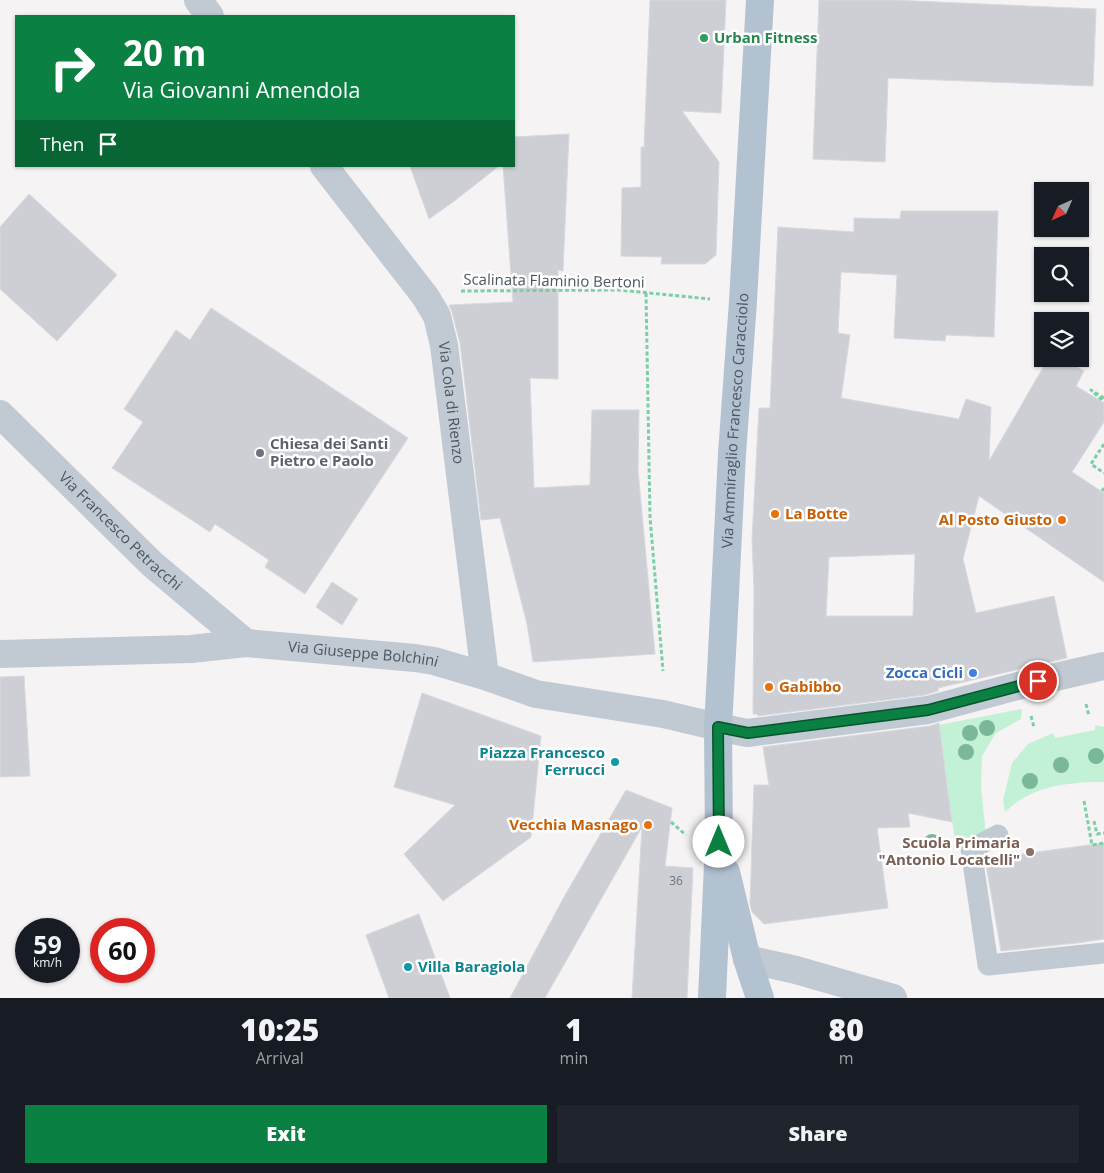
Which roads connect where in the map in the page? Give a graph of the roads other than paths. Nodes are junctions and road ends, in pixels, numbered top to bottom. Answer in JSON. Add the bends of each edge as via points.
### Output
{"nodes":[{"id":1,"x":198,"y":0,"type":"edge"},
{"id":2,"x":760,"y":0,"type":"edge"},
{"id":3,"x":209,"y":15,"type":"edge"},
{"id":4,"x":325,"y":167,"type":"edge"},
{"id":5,"x":0,"y":414,"type":"edge"},
{"id":6,"x":246,"y":643,"type":"junction"},
{"id":7,"x":0,"y":654,"type":"edge"},
{"id":8,"x":1104,"y":666,"type":"edge"},
{"id":9,"x":485,"y":676,"type":"junction"},
{"id":10,"x":718,"y":727,"type":"junction"},
{"id":11,"x":998,"y":835,"type":"dead end"},
{"id":12,"x":719,"y":842,"type":"junction"},
{"id":13,"x":1104,"y":953,"type":"edge"},
{"id":14,"x":748,"y":959,"type":"junction"},
{"id":15,"x":712,"y":998,"type":"edge"},
{"id":16,"x":760,"y":998,"type":"edge"},
{"id":17,"x":893,"y":998,"type":"edge"}],
"edges":[{"from":1,"to":3,"type":"street"},
{"from":2,"to":10,"type":"main road","name":"Via Ammiraglio Francesco Caracciolo"},
{"from":4,"to":9,"type":"street","name":"Via Cola di Rienzo","via":[[437,316],[444,345]]},
{"from":5,"to":6,"type":"street","name":"Via Francesco Petracchi","via":[[152,564]]},
{"from":6,"to":7,"type":"street","name":"Via Giuseppe Bolchini","via":[[191,649]]},
{"from":6,"to":9,"type":"street","name":"Via Giuseppe Bolchini","via":[[434,661]]},
{"from":8,"to":10,"type":"street","name":"Via Giuseppe Bolchini","via":[[928,710],[748,733]]},
{"from":9,"to":10,"type":"street","name":"Via Giuseppe Bolchini","via":[[536,694],[663,714]]},
{"from":10,"to":12,"type":"main road","name":"Via Ammiraglio Francesco Caracciolo"},
{"from":11,"to":13,"type":"lane","via":[[971,849],[988,965]]},
{"from":12,"to":14,"type":"main road","name":"Via Ammiraglio Francesco Caracciolo"},
{"from":12,"to":15,"type":"main road","name":"Via Ammiraglio Francesco Caracciolo"},
{"from":14,"to":16,"type":"main road","name":"Via Ammiraglio Francesco Caracciolo"},
{"from":14,"to":17,"type":"street"}]}
